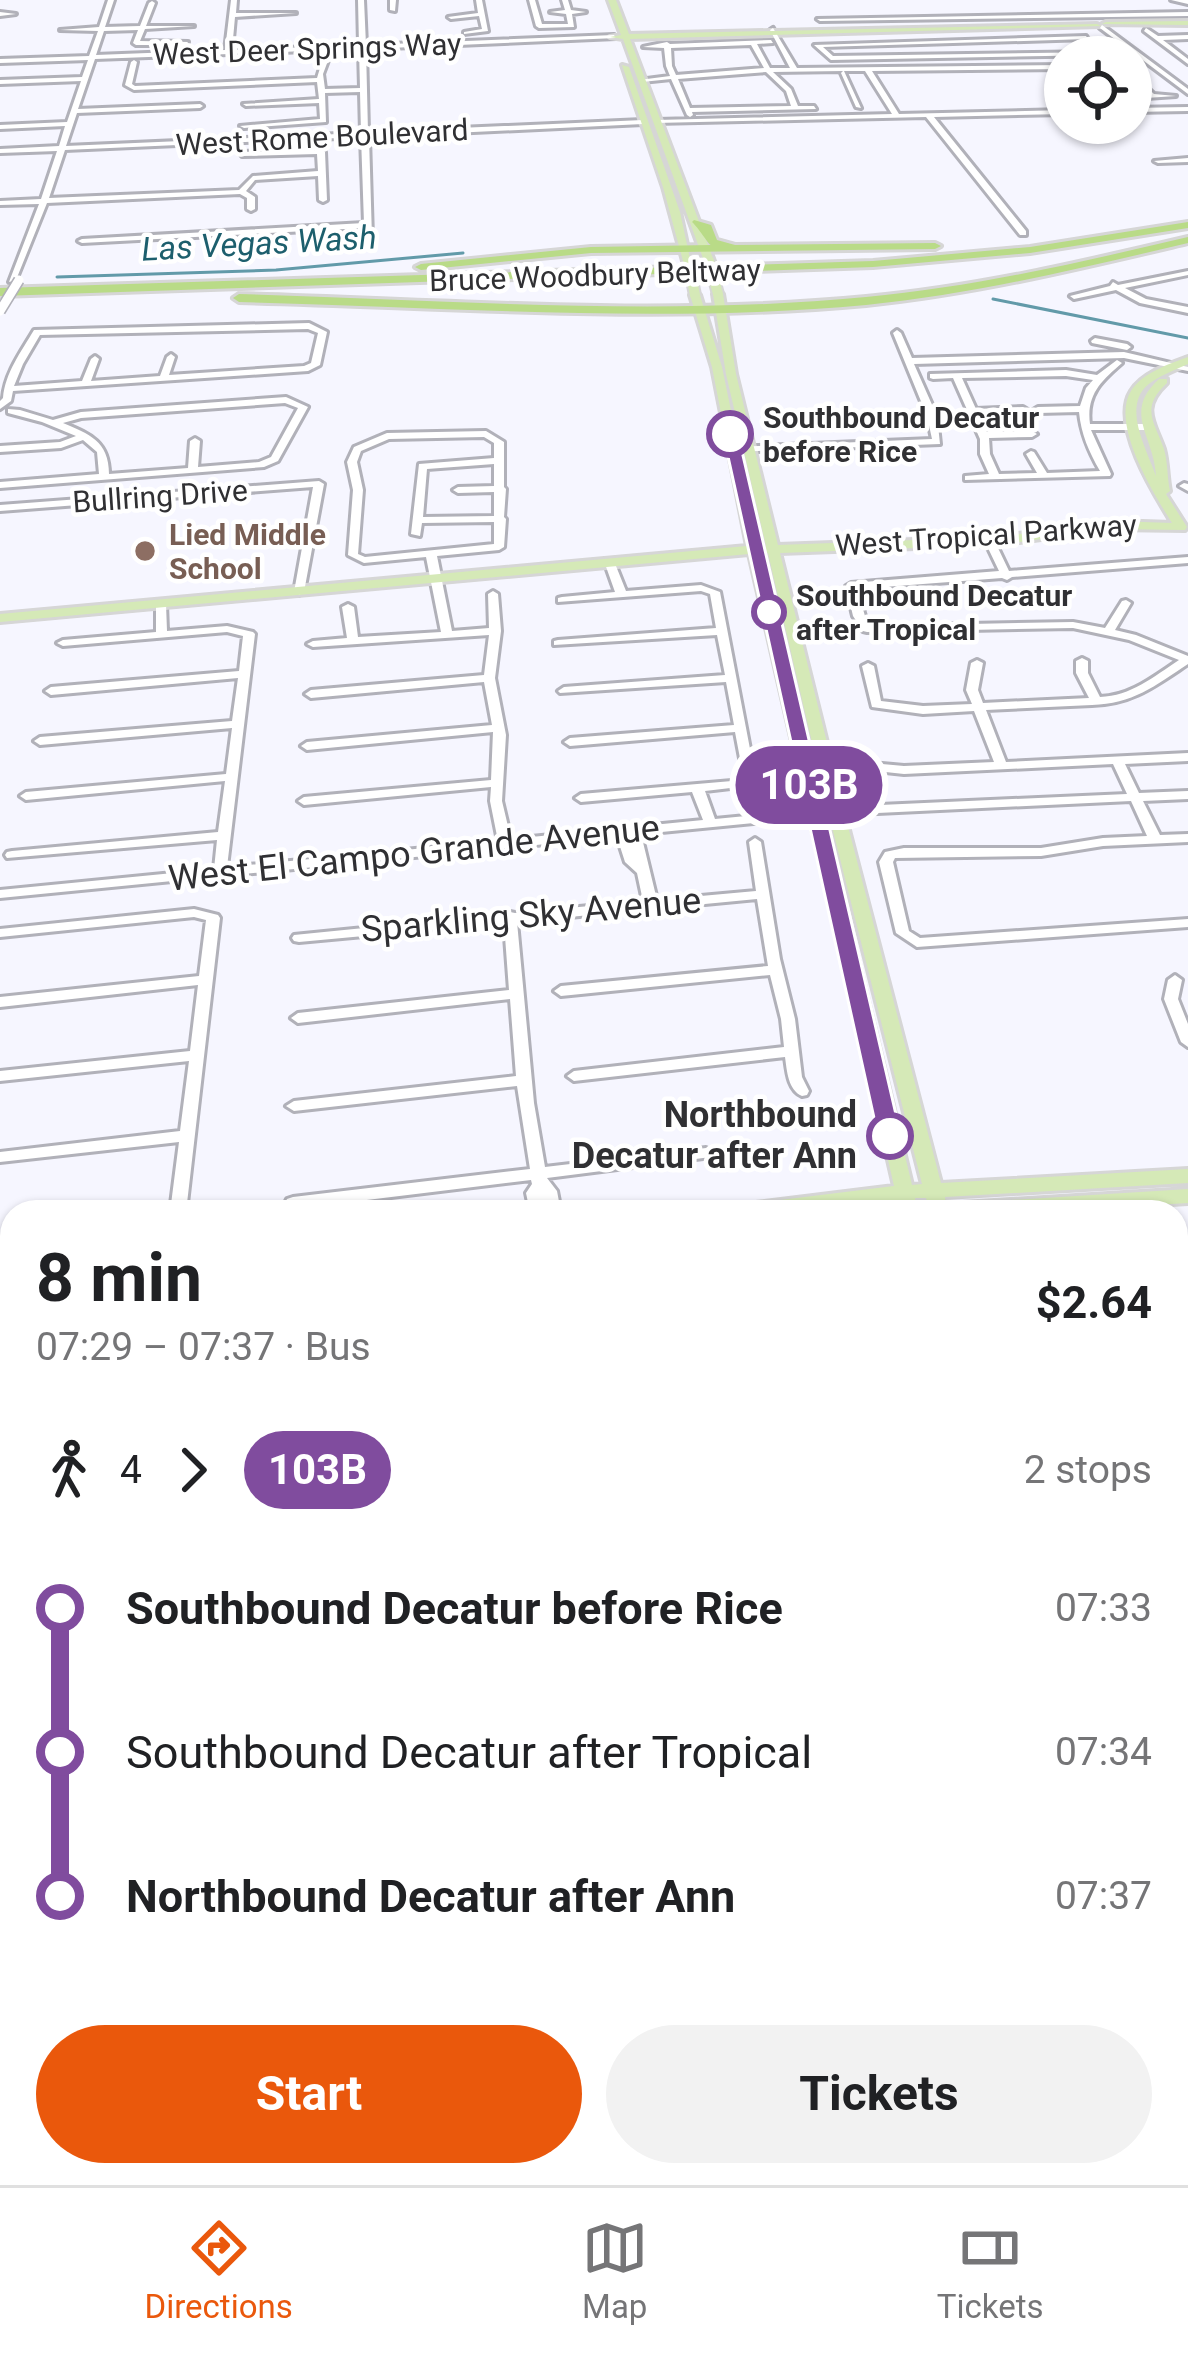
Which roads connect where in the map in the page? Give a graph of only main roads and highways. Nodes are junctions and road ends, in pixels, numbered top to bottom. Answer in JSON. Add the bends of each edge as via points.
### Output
{"nodes":[{"id":1,"x":601,"y":0,"type":"edge"},
{"id":2,"x":612,"y":0,"type":"edge"},
{"id":3,"x":1188,"y":21,"type":"edge"},
{"id":4,"x":614,"y":37,"type":"junction"},
{"id":5,"x":626,"y":37,"type":"junction"},
{"id":6,"x":641,"y":117,"type":"junction"},
{"id":7,"x":658,"y":122,"type":"junction"},
{"id":8,"x":666,"y":145,"type":"junction"},
{"id":9,"x":651,"y":149,"type":"junction"},
{"id":10,"x":698,"y":222,"type":"junction"},
{"id":11,"x":1188,"y":224,"type":"edge"},
{"id":12,"x":1188,"y":240,"type":"edge"},
{"id":13,"x":685,"y":248,"type":"junction"},
{"id":14,"x":748,"y":248,"type":"junction"},
{"id":15,"x":708,"y":254,"type":"junction"},
{"id":16,"x":199,"y":286,"type":"junction"},
{"id":17,"x":214,"y":298,"type":"junction"},
{"id":18,"x":0,"y":301,"type":"edge"},
{"id":19,"x":719,"y":301,"type":"junction"},
{"id":20,"x":698,"y":308,"type":"junction"},
{"id":21,"x":742,"y":308,"type":"junction"},
{"id":22,"x":726,"y":326,"type":"junction"},
{"id":23,"x":1184,"y":365,"type":"edge"},
{"id":24,"x":1139,"y":429,"type":"junction"},
{"id":25,"x":1147,"y":469,"type":"junction"},
{"id":26,"x":1172,"y":505,"type":"junction"},
{"id":27,"x":1188,"y":513,"type":"edge"},
{"id":28,"x":1113,"y":524,"type":"junction"},
{"id":29,"x":1184,"y":527,"type":"edge"},
{"id":30,"x":987,"y":546,"type":"junction"},
{"id":31,"x":776,"y":552,"type":"junction"},
{"id":32,"x":755,"y":553,"type":"junction"},
{"id":33,"x":429,"y":564,"type":"junction"},
{"id":34,"x":611,"y":565,"type":"junction"},
{"id":35,"x":550,"y":567,"type":"junction"},
{"id":36,"x":515,"y":576,"type":"junction"},
{"id":37,"x":0,"y":618,"type":"edge"},
{"id":38,"x":881,"y":987,"type":"junction"},
{"id":39,"x":854,"y":988,"type":"junction"},
{"id":40,"x":860,"y":1014,"type":"junction"},
{"id":41,"x":898,"y":1050,"type":"junction"},
{"id":42,"x":1188,"y":1176,"type":"edge"},
{"id":43,"x":934,"y":1190,"type":"junction"},
{"id":44,"x":1181,"y":1195,"type":"edge"},
{"id":45,"x":906,"y":1200,"type":"edge"},
{"id":46,"x":912,"y":1200,"type":"edge"},
{"id":47,"x":936,"y":1200,"type":"edge"},
{"id":48,"x":1105,"y":1200,"type":"edge"}],
"edges":[{"from":1,"to":4,"type":"main road"},
{"from":2,"to":5,"type":"main road"},
{"from":3,"to":5,"type":"main road","name":"West Deer Springs Way"},
{"from":4,"to":5,"type":"main road","name":"West Deer Springs Way"},
{"from":4,"to":6,"type":"main road"},
{"from":5,"to":7,"type":"main road"},
{"from":6,"to":7,"type":"main road"},
{"from":6,"to":8,"type":"main road"},
{"from":6,"to":9,"type":"main road"},
{"from":7,"to":8,"type":"main road"},
{"from":8,"to":9,"type":"main road"},
{"from":8,"to":10,"type":"main road"},
{"from":9,"to":13,"type":"main road"},
{"from":10,"to":14,"type":"highway","via":[[713,243]]},
{"from":10,"to":15,"type":"main road"},
{"from":11,"to":14,"type":"highway","via":[[991,244]]},
{"from":11,"to":16,"type":"highway","name":"Bruce Woodbury Beltway","via":[[873,264]]},
{"from":12,"to":17,"type":"highway","name":"Bruce Woodbury Beltway","via":[[877,277]]},
{"from":12,"to":21,"type":"highway","via":[[926,294]]},
{"from":13,"to":15,"type":"highway"},
{"from":13,"to":16,"type":"highway"},
{"from":13,"to":20,"type":"main road","bridge":true},
{"from":14,"to":15,"type":"highway"},
{"from":15,"to":19,"type":"main road","bridge":true},
{"from":16,"to":18,"type":"highway","name":"Bruce Woodbury Beltway"},
{"from":17,"to":18,"type":"highway","name":"Bruce Woodbury Beltway"},
{"from":17,"to":20,"type":"highway","via":[[533,311]]},
{"from":19,"to":20,"type":"highway"},
{"from":19,"to":21,"type":"highway"},
{"from":19,"to":22,"type":"main road"},
{"from":20,"to":32,"type":"main road"},
{"from":21,"to":22,"type":"highway"},
{"from":22,"to":31,"type":"main road"},
{"from":23,"to":24,"type":"main road","via":[[1147,396]]},
{"from":24,"to":25,"type":"main road"},
{"from":24,"to":26,"type":"main road","via":[[1159,452],[1161,486]]},
{"from":25,"to":28,"type":"main road","via":[[1162,517]]},
{"from":25,"to":29,"type":"main road"},
{"from":26,"to":27,"type":"main road"},
{"from":26,"to":29,"type":"main road"},
{"from":28,"to":29,"type":"main road","name":"West Tropical Parkway"},
{"from":28,"to":30,"type":"main road","name":"West Tropical Parkway"},
{"from":29,"to":30,"type":"main road","name":"West Tropical Parkway"},
{"from":30,"to":31,"type":"main road","name":"West Tropical Parkway"},
{"from":31,"to":32,"type":"main road","name":"West Tropical Parkway"},
{"from":31,"to":38,"type":"main road"},
{"from":32,"to":34,"type":"main road","name":"West Tropical Parkway"},
{"from":32,"to":39,"type":"main road"},
{"from":33,"to":35,"type":"main road","name":"West Tropical Parkway"},
{"from":33,"to":36,"type":"main road","name":"West Tropical Parkway"},
{"from":33,"to":37,"type":"main road","name":"West Tropical Parkway","via":[[299,592]]},
{"from":34,"to":35,"type":"main road","name":"West Tropical Parkway"},
{"from":34,"to":36,"type":"main road","name":"West Tropical Parkway"},
{"from":35,"to":36,"type":"main road"},
{"from":38,"to":39,"type":"main road"},
{"from":38,"to":41,"type":"main road"},
{"from":39,"to":40,"type":"main road"},
{"from":40,"to":41,"type":"main road","via":[[885,1046]]},
{"from":40,"to":45,"type":"main road"},
{"from":41,"to":43,"type":"main road"},
{"from":42,"to":43,"type":"main road"},
{"from":43,"to":46,"type":"main road"},
{"from":43,"to":47,"type":"main road"},
{"from":44,"to":48,"type":"main road"}]}
